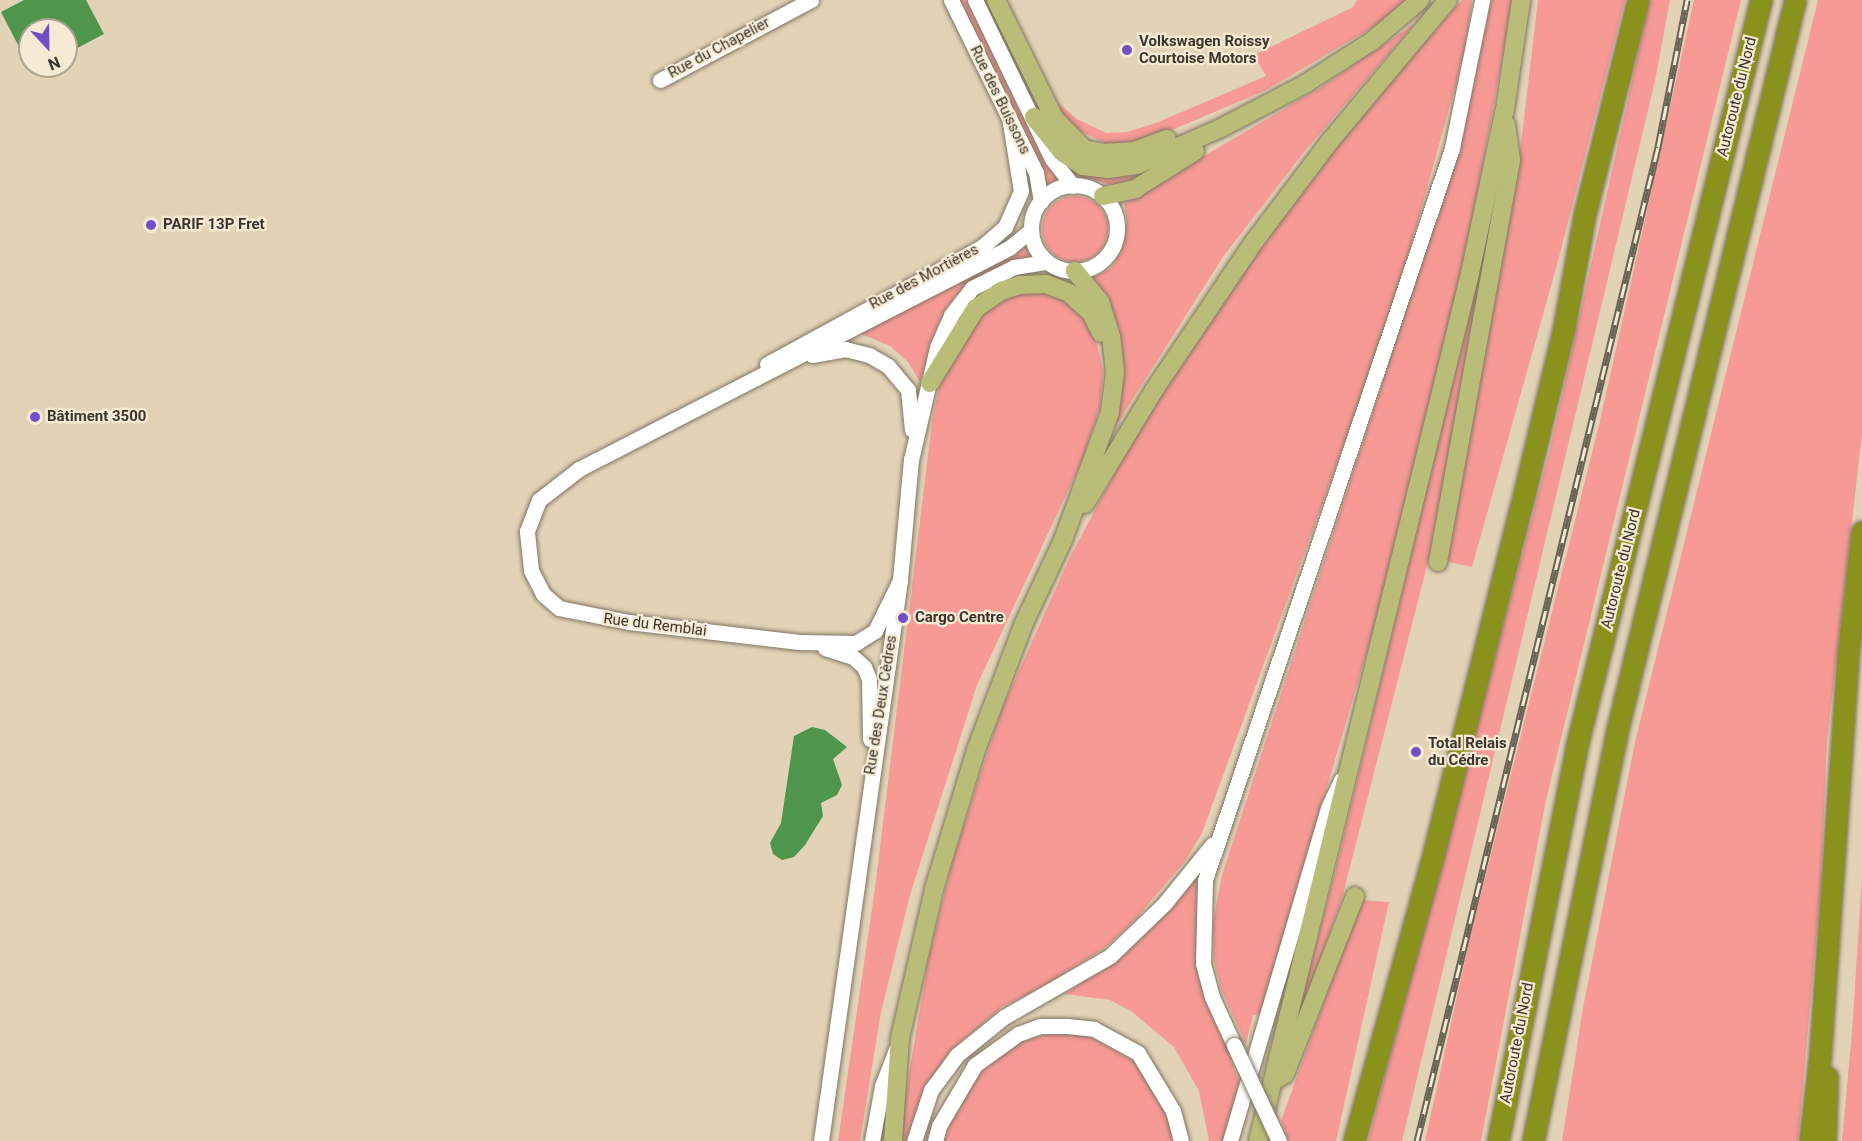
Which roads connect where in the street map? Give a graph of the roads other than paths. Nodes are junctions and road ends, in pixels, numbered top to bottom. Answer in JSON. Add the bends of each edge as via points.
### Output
{"nodes":[{"id":1,"x":811,"y":0,"type":"edge"},
{"id":2,"x":951,"y":0,"type":"edge"},
{"id":3,"x":975,"y":0,"type":"edge"},
{"id":4,"x":996,"y":0,"type":"edge"},
{"id":5,"x":1420,"y":0,"type":"edge"},
{"id":6,"x":1448,"y":0,"type":"edge"},
{"id":7,"x":1482,"y":0,"type":"edge"},
{"id":8,"x":1521,"y":0,"type":"edge"},
{"id":9,"x":1638,"y":0,"type":"edge"},
{"id":10,"x":1761,"y":0,"type":"edge"},
{"id":11,"x":1795,"y":0,"type":"edge"},
{"id":12,"x":660,"y":80,"type":"dead end"},
{"id":13,"x":1505,"y":109,"type":"junction"},
{"id":14,"x":1251,"y":113,"type":"junction"},
{"id":15,"x":1009,"y":117,"type":"junction"},
{"id":16,"x":1034,"y":117,"type":"junction"},
{"id":17,"x":1073,"y":186,"type":"junction"},
{"id":18,"x":1103,"y":196,"type":"junction"},
{"id":19,"x":1041,"y":202,"type":"junction"},
{"id":20,"x":1031,"y":230,"type":"junction"},
{"id":21,"x":1047,"y":262,"type":"junction"},
{"id":22,"x":1075,"y":271,"type":"junction"},
{"id":23,"x":796,"y":358,"type":"junction"},
{"id":24,"x":1115,"y":373,"type":"junction"},
{"id":25,"x":930,"y":383,"type":"junction"},
{"id":26,"x":745,"y":384,"type":"junction"},
{"id":27,"x":911,"y":460,"type":"junction"},
{"id":28,"x":1862,"y":532,"type":"edge"},
{"id":29,"x":1063,"y":540,"type":"junction"},
{"id":30,"x":1438,"y":562,"type":"dead end"},
{"id":31,"x":531,"y":570,"type":"joint"},
{"id":32,"x":900,"y":580,"type":"junction"},
{"id":33,"x":799,"y":642,"type":"junction"},
{"id":34,"x":1352,"y":758,"type":"junction"},
{"id":35,"x":872,"y":763,"type":"junction"},
{"id":36,"x":1217,"y":837,"type":"junction"},
{"id":37,"x":1355,"y":896,"type":"dead end"},
{"id":38,"x":900,"y":1038,"type":"junction"},
{"id":39,"x":1820,"y":1056,"type":"junction"},
{"id":40,"x":1273,"y":1081,"type":"junction"},
{"id":41,"x":821,"y":1141,"type":"edge"},
{"id":42,"x":872,"y":1141,"type":"edge"},
{"id":43,"x":893,"y":1141,"type":"edge"},
{"id":44,"x":914,"y":1141,"type":"edge"},
{"id":45,"x":935,"y":1141,"type":"edge"},
{"id":46,"x":1181,"y":1141,"type":"edge"},
{"id":47,"x":1230,"y":1141,"type":"edge"},
{"id":48,"x":1258,"y":1141,"type":"edge"},
{"id":49,"x":1279,"y":1141,"type":"edge"},
{"id":50,"x":1353,"y":1141,"type":"edge"},
{"id":51,"x":1498,"y":1141,"type":"edge"},
{"id":52,"x":1533,"y":1141,"type":"edge"},
{"id":53,"x":1810,"y":1141,"type":"edge"},
{"id":54,"x":1825,"y":1141,"type":"edge"}],
"edges":[{"from":1,"to":12,"type":"street","name":"Rue du Chapelier"},
{"from":2,"to":15,"type":"street","name":"Rue des Buissons"},
{"from":3,"to":16,"type":"street","name":"Rue des Buissons"},
{"from":4,"to":14,"type":"main road","via":[[1054,118],[1084,148],[1105,153],[1135,151],[1222,116]]},
{"from":5,"to":14,"type":"main road","via":[[1372,41]]},
{"from":6,"to":29,"type":"main road","via":[[1330,141],[1254,242],[1154,390]]},
{"from":7,"to":36,"type":"street","via":[[1470,73],[1449,159]]},
{"from":8,"to":13,"type":"main road"},
{"from":9,"to":50,"type":"highway","via":[[1585,213],[1564,328],[1522,502],[1431,864]]},
{"from":10,"to":51,"type":"highway","name":"Autoroute du Nord","via":[[1576,749]]},
{"from":11,"to":52,"type":"highway","via":[[1617,731]]},
{"from":13,"to":30,"type":"main road","via":[[1511,160]]},
{"from":13,"to":34,"type":"main road","via":[[1470,273]]},
{"from":14,"to":16,"type":"main road","via":[[1137,165],[1108,169],[1083,166],[1062,152]]},
{"from":14,"to":18,"type":"main road","via":[[1224,136],[1135,189]]},
{"from":15,"to":19,"type":"street","name":"Rue des Buissons","via":[[1036,173]]},
{"from":15,"to":26,"type":"street","name":"Rue des Mortières","via":[[1020,190],[1005,227],[983,246],[789,349]]},
{"from":16,"to":17,"type":"street","name":"Rue des Buissons","via":[[1052,159]]},
{"from":17,"to":18,"type":"street"},
{"from":17,"to":19,"type":"street","via":[[1050,194]]},
{"from":18,"to":22,"type":"street","via":[[1116,218],[1114,243],[1099,263]]},
{"from":19,"to":20,"type":"street"},
{"from":20,"to":21,"type":"street"},
{"from":20,"to":23,"type":"street","name":"Rue des Mortières","via":[[1009,248]]},
{"from":21,"to":22,"type":"street"},
{"from":21,"to":25,"type":"street","name":"Rue des Deux Cèdres","via":[[997,274],[967,293],[943,331]]},
{"from":22,"to":24,"type":"main road","via":[[1100,302],[1111,337]]},
{"from":23,"to":26,"type":"street","name":"Rue des Mortières"},
{"from":23,"to":27,"type":"street","via":[[845,349],[869,355],[888,366],[900,377],[911,400]]},
{"from":24,"to":25,"type":"main road","via":[[1103,338],[1080,300],[1058,288],[1034,283],[1001,291],[976,308]]},
{"from":24,"to":29,"type":"main road","via":[[1110,412]]},
{"from":25,"to":27,"type":"street","name":"Rue des Deux Cèdres"},
{"from":26,"to":31,"type":"street","name":"Rue des Mortières","via":[[560,480],[539,500],[531,516],[527,531]]},
{"from":27,"to":32,"type":"street","name":"Rue des Deux Cèdres"},
{"from":28,"to":39,"type":"highway","via":[[1848,654]]},
{"from":29,"to":38,"type":"main road","via":[[1024,622],[976,750],[934,889]]},
{"from":31,"to":33,"type":"street","name":"Rue du Remblai","via":[[543,594],[559,608],[584,615]]},
{"from":32,"to":33,"type":"street","name":"Rue du Remblai","via":[[881,621],[868,638],[846,643]]},
{"from":32,"to":35,"type":"street","name":"Rue des Deux Cèdres"},
{"from":33,"to":35,"type":"street","name":"Rue du Remblai","via":[[853,657],[864,667],[869,679]]},
{"from":34,"to":40,"type":"main road"},
{"from":34,"to":47,"type":"street","via":[[1328,808]]},
{"from":35,"to":41,"type":"street","name":"Rue des Deux Cèdres"},
{"from":36,"to":44,"type":"street","via":[[1165,903],[1110,956],[1004,1017],[957,1055],[931,1090]]},
{"from":36,"to":49,"type":"street","bridge":true,"via":[[1204,880],[1203,963],[1212,997]]},
{"from":37,"to":40,"type":"main road","via":[[1289,1065],[1285,1074]]},
{"from":38,"to":42,"type":"street","via":[[882,1086]]},
{"from":38,"to":43,"type":"main road"},
{"from":39,"to":53,"type":"highway"},
{"from":39,"to":54,"type":"highway","via":[[1829,1084]]},
{"from":40,"to":48,"type":"main road"},
{"from":45,"to":46,"type":"street","via":[[939,1126],[975,1065],[1018,1035],[1040,1026],[1094,1029],[1138,1053],[1156,1076],[1173,1111]]}]}
